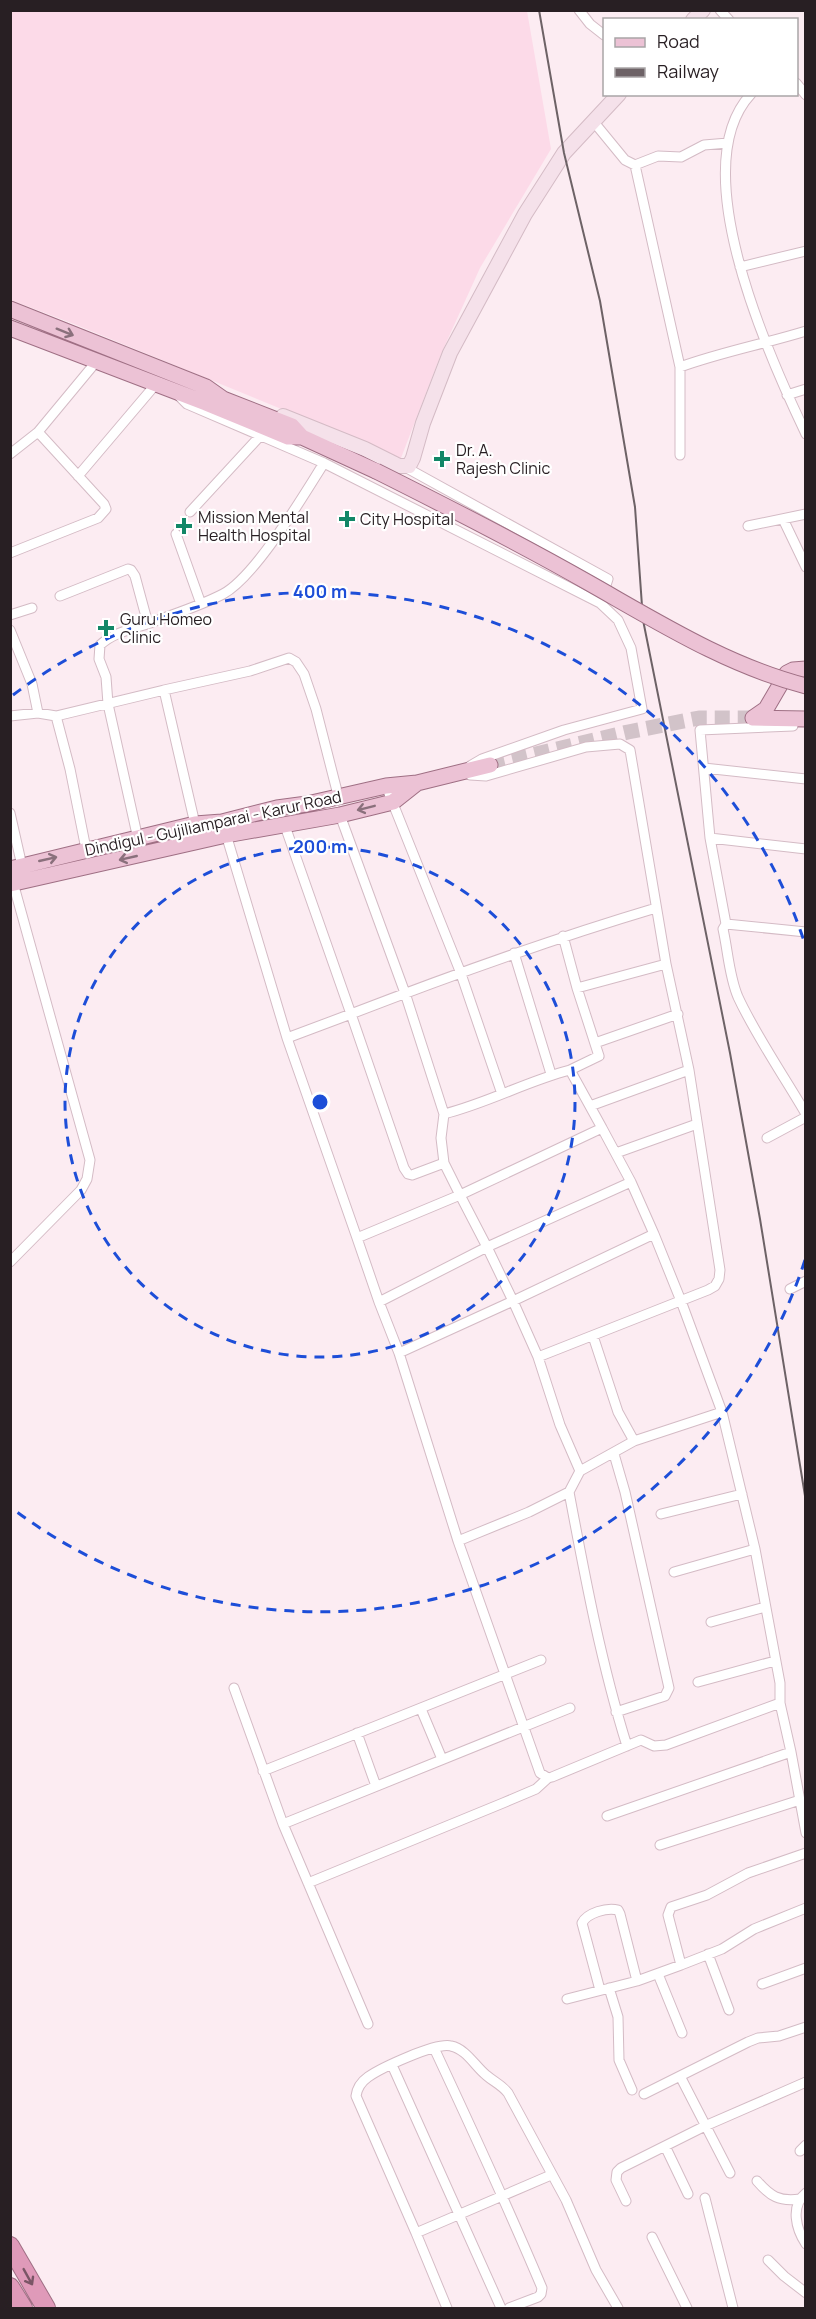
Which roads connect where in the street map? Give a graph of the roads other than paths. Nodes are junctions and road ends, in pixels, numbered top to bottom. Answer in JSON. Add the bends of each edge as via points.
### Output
{"nodes":[{"id":1,"x":579,"y":10,"type":"edge"},
{"id":2,"x":603,"y":34,"type":"edge"},
{"id":3,"x":617,"y":96,"type":"edge"},
{"id":4,"x":749,"y":96,"type":"edge"},
{"id":5,"x":593,"y":121,"type":"junction"},
{"id":6,"x":728,"y":143,"type":"junction"},
{"id":7,"x":635,"y":165,"type":"junction"},
{"id":8,"x":806,"y":251,"type":"edge"},
{"id":9,"x":740,"y":267,"type":"junction"},
{"id":10,"x":10,"y":309,"type":"edge"},
{"id":11,"x":10,"y":328,"type":"edge"},
{"id":12,"x":806,"y":331,"type":"edge"},
{"id":13,"x":765,"y":344,"type":"junction"},
{"id":14,"x":96,"y":362,"type":"junction"},
{"id":15,"x":680,"y":367,"type":"junction"},
{"id":16,"x":156,"y":384,"type":"junction"},
{"id":17,"x":806,"y":389,"type":"edge"},
{"id":18,"x":173,"y":390,"type":"junction"},
{"id":19,"x":787,"y":395,"type":"junction"},
{"id":20,"x":223,"y":399,"type":"junction"},
{"id":21,"x":38,"y":432,"type":"junction"},
{"id":22,"x":806,"y":434,"type":"edge"},
{"id":23,"x":261,"y":435,"type":"junction"},
{"id":24,"x":302,"y":437,"type":"junction"},
{"id":25,"x":10,"y":454,"type":"edge"},
{"id":26,"x":680,"y":455,"type":"dead end"},
{"id":27,"x":324,"y":463,"type":"junction"},
{"id":28,"x":405,"y":467,"type":"junction"},
{"id":29,"x":78,"y":476,"type":"junction"},
{"id":30,"x":485,"y":511,"type":"junction"},
{"id":31,"x":190,"y":512,"type":"dead end"},
{"id":32,"x":806,"y":514,"type":"edge"},
{"id":33,"x":783,"y":519,"type":"junction"},
{"id":34,"x":748,"y":526,"type":"dead end"},
{"id":35,"x":176,"y":534,"type":"dead end"},
{"id":36,"x":474,"y":538,"type":"junction"},
{"id":37,"x":10,"y":553,"type":"edge"},
{"id":38,"x":806,"y":567,"type":"edge"},
{"id":39,"x":60,"y":596,"type":"dead end"},
{"id":40,"x":600,"y":603,"type":"junction"},
{"id":41,"x":201,"y":604,"type":"junction"},
{"id":42,"x":32,"y":608,"type":"dead end"},
{"id":43,"x":10,"y":615,"type":"edge"},
{"id":44,"x":148,"y":624,"type":"junction"},
{"id":45,"x":10,"y":630,"type":"edge"},
{"id":46,"x":806,"y":669,"type":"edge"},
{"id":47,"x":806,"y":686,"type":"edge"},
{"id":48,"x":164,"y":690,"type":"junction"},
{"id":49,"x":108,"y":704,"type":"junction"},
{"id":50,"x":38,"y":713,"type":"junction"},
{"id":51,"x":10,"y":716,"type":"edge"},
{"id":52,"x":56,"y":716,"type":"junction"},
{"id":53,"x":806,"y":719,"type":"edge"},
{"id":54,"x":806,"y":726,"type":"edge"},
{"id":55,"x":490,"y":765,"type":"tunnel mouth"},
{"id":56,"x":704,"y":768,"type":"junction"},
{"id":57,"x":458,"y":774,"type":"junction"},
{"id":58,"x":806,"y":778,"type":"edge"},
{"id":59,"x":417,"y":783,"type":"junction"},
{"id":60,"x":386,"y":786,"type":"junction"},
{"id":61,"x":338,"y":795,"type":"junction"},
{"id":62,"x":393,"y":802,"type":"junction"},
{"id":63,"x":10,"y":813,"type":"edge"},
{"id":64,"x":340,"y":815,"type":"junction"},
{"id":65,"x":195,"y":824,"type":"junction"},
{"id":66,"x":285,"y":826,"type":"junction"},
{"id":67,"x":224,"y":828,"type":"junction"},
{"id":68,"x":138,"y":838,"type":"junction"},
{"id":69,"x":710,"y":838,"type":"junction"},
{"id":70,"x":806,"y":849,"type":"edge"},
{"id":71,"x":86,"y":850,"type":"junction"},
{"id":72,"x":90,"y":866,"type":"junction"},
{"id":73,"x":13,"y":875,"type":"edge"},
{"id":74,"x":656,"y":908,"type":"junction"},
{"id":75,"x":726,"y":924,"type":"junction"},
{"id":76,"x":806,"y":932,"type":"edge"},
{"id":77,"x":563,"y":936,"type":"junction"},
{"id":78,"x":514,"y":953,"type":"junction"},
{"id":79,"x":666,"y":964,"type":"junction"},
{"id":80,"x":460,"y":971,"type":"junction"},
{"id":81,"x":577,"y":988,"type":"junction"},
{"id":82,"x":405,"y":993,"type":"junction"},
{"id":83,"x":351,"y":1014,"type":"junction"},
{"id":84,"x":678,"y":1014,"type":"junction"},
{"id":85,"x":287,"y":1038,"type":"junction"},
{"id":86,"x":595,"y":1043,"type":"junction"},
{"id":87,"x":570,"y":1070,"type":"junction"},
{"id":88,"x":689,"y":1070,"type":"junction"},
{"id":89,"x":551,"y":1074,"type":"junction"},
{"id":90,"x":502,"y":1094,"type":"junction"},
{"id":91,"x":590,"y":1106,"type":"junction"},
{"id":92,"x":444,"y":1114,"type":"junction"},
{"id":93,"x":806,"y":1115,"type":"edge"},
{"id":94,"x":697,"y":1124,"type":"junction"},
{"id":95,"x":602,"y":1128,"type":"junction"},
{"id":96,"x":767,"y":1137,"type":"dead end"},
{"id":97,"x":616,"y":1153,"type":"junction"},
{"id":98,"x":444,"y":1163,"type":"junction"},
{"id":99,"x":631,"y":1182,"type":"junction"},
{"id":100,"x":460,"y":1195,"type":"junction"},
{"id":101,"x":654,"y":1234,"type":"junction"},
{"id":102,"x":357,"y":1238,"type":"junction"},
{"id":103,"x":487,"y":1247,"type":"junction"},
{"id":104,"x":10,"y":1262,"type":"edge"},
{"id":105,"x":806,"y":1281,"type":"edge"},
{"id":106,"x":790,"y":1289,"type":"dead end"},
{"id":107,"x":513,"y":1301,"type":"junction"},
{"id":108,"x":681,"y":1301,"type":"junction"},
{"id":109,"x":379,"y":1302,"type":"junction"},
{"id":110,"x":593,"y":1336,"type":"junction"},
{"id":111,"x":399,"y":1353,"type":"junction"},
{"id":112,"x":538,"y":1357,"type":"junction"},
{"id":113,"x":722,"y":1412,"type":"junction"},
{"id":114,"x":634,"y":1441,"type":"junction"},
{"id":115,"x":614,"y":1454,"type":"junction"},
{"id":116,"x":580,"y":1471,"type":"junction"},
{"id":117,"x":569,"y":1492,"type":"junction"},
{"id":118,"x":742,"y":1494,"type":"junction"},
{"id":119,"x":661,"y":1514,"type":"dead end"},
{"id":120,"x":458,"y":1541,"type":"junction"},
{"id":121,"x":754,"y":1549,"type":"junction"},
{"id":122,"x":675,"y":1572,"type":"dead end"},
{"id":123,"x":765,"y":1607,"type":"junction"},
{"id":124,"x":711,"y":1622,"type":"dead end"},
{"id":125,"x":541,"y":1660,"type":"dead end"},
{"id":126,"x":775,"y":1661,"type":"junction"},
{"id":127,"x":507,"y":1674,"type":"junction"},
{"id":128,"x":698,"y":1682,"type":"dead end"},
{"id":129,"x":234,"y":1688,"type":"dead end"},
{"id":130,"x":780,"y":1703,"type":"junction"},
{"id":131,"x":570,"y":1708,"type":"dead end"},
{"id":132,"x":421,"y":1709,"type":"junction"},
{"id":133,"x":616,"y":1712,"type":"junction"},
{"id":134,"x":525,"y":1725,"type":"junction"},
{"id":135,"x":357,"y":1733,"type":"junction"},
{"id":136,"x":627,"y":1746,"type":"junction"},
{"id":137,"x":791,"y":1752,"type":"junction"},
{"id":138,"x":442,"y":1759,"type":"junction"},
{"id":139,"x":263,"y":1771,"type":"junction"},
{"id":140,"x":548,"y":1778,"type":"junction"},
{"id":141,"x":376,"y":1786,"type":"junction"},
{"id":142,"x":800,"y":1800,"type":"junction"},
{"id":143,"x":607,"y":1816,"type":"dead end"},
{"id":144,"x":283,"y":1824,"type":"junction"},
{"id":145,"x":806,"y":1833,"type":"edge"},
{"id":146,"x":660,"y":1845,"type":"dead end"},
{"id":147,"x":806,"y":1853,"type":"edge"},
{"id":148,"x":308,"y":1883,"type":"junction"},
{"id":149,"x":806,"y":1908,"type":"edge"},
{"id":150,"x":708,"y":1954,"type":"junction"},
{"id":151,"x":681,"y":1965,"type":"junction"},
{"id":152,"x":806,"y":1968,"type":"edge"},
{"id":153,"x":658,"y":1974,"type":"junction"},
{"id":154,"x":637,"y":1981,"type":"junction"},
{"id":155,"x":762,"y":1984,"type":"dead end"},
{"id":156,"x":604,"y":1989,"type":"junction"},
{"id":157,"x":567,"y":1999,"type":"dead end"},
{"id":158,"x":729,"y":2010,"type":"dead end"},
{"id":159,"x":368,"y":2024,"type":"dead end"},
{"id":160,"x":806,"y":2027,"type":"edge"},
{"id":161,"x":682,"y":2033,"type":"dead end"},
{"id":162,"x":434,"y":2048,"type":"junction"},
{"id":163,"x":392,"y":2065,"type":"junction"},
{"id":164,"x":680,"y":2076,"type":"junction"},
{"id":165,"x":806,"y":2082,"type":"edge"},
{"id":166,"x":632,"y":2090,"type":"dead end"},
{"id":167,"x":644,"y":2094,"type":"dead end"},
{"id":168,"x":705,"y":2126,"type":"junction"},
{"id":169,"x":664,"y":2146,"type":"junction"},
{"id":170,"x":730,"y":2173,"type":"dead end"},
{"id":171,"x":551,"y":2175,"type":"junction"},
{"id":172,"x":757,"y":2181,"type":"dead end"},
{"id":173,"x":688,"y":2194,"type":"dead end"},
{"id":174,"x":503,"y":2196,"type":"junction"},
{"id":175,"x":802,"y":2196,"type":"edge"},
{"id":176,"x":705,"y":2198,"type":"dead end"},
{"id":177,"x":626,"y":2201,"type":"dead end"},
{"id":178,"x":460,"y":2214,"type":"junction"},
{"id":179,"x":416,"y":2233,"type":"junction"},
{"id":180,"x":652,"y":2237,"type":"dead end"},
{"id":181,"x":806,"y":2244,"type":"edge"},
{"id":182,"x":10,"y":2246,"type":"edge"},
{"id":183,"x":768,"y":2260,"type":"dead end"},
{"id":184,"x":10,"y":2287,"type":"edge"},
{"id":185,"x":806,"y":2293,"type":"edge"},
{"id":186,"x":23,"y":2308,"type":"edge"},
{"id":187,"x":46,"y":2308,"type":"edge"},
{"id":188,"x":447,"y":2308,"type":"edge"},
{"id":189,"x":501,"y":2308,"type":"edge"},
{"id":190,"x":509,"y":2308,"type":"edge"},
{"id":191,"x":618,"y":2308,"type":"edge"},
{"id":192,"x":687,"y":2308,"type":"edge"},
{"id":193,"x":733,"y":2308,"type":"edge"}],
"edges":[{"from":1,"to":2,"type":"street"},
{"from":3,"to":5,"type":"street"},
{"from":4,"to":6,"type":"street","via":[[740,107]]},
{"from":5,"to":7,"type":"street","via":[[626,160]]},
{"from":5,"to":28,"type":"street","via":[[544,181],[494,269],[450,353],[413,458]]},
{"from":6,"to":7,"type":"street","via":[[704,146],[681,157],[658,156]]},
{"from":6,"to":9,"type":"street","via":[[726,204]]},
{"from":7,"to":15,"type":"street"},
{"from":8,"to":9,"type":"street"},
{"from":9,"to":13,"type":"street"},
{"from":10,"to":20,"type":"main road","one_way":true,"via":[[206,387]]},
{"from":11,"to":14,"type":"main road"},
{"from":12,"to":13,"type":"street"},
{"from":13,"to":15,"type":"street"},
{"from":13,"to":19,"type":"street"},
{"from":14,"to":16,"type":"main road"},
{"from":14,"to":21,"type":"street"},
{"from":15,"to":26,"type":"street"},
{"from":16,"to":18,"type":"main road"},
{"from":16,"to":29,"type":"street"},
{"from":17,"to":19,"type":"street"},
{"from":18,"to":23,"type":"street","via":[[187,404]]},
{"from":18,"to":24,"type":"main road","via":[[288,437]]},
{"from":19,"to":22,"type":"street"},
{"from":20,"to":24,"type":"main road","via":[[292,426]]},
{"from":20,"to":28,"type":"street","via":[[243,399]]},
{"from":21,"to":25,"type":"street"},
{"from":21,"to":29,"type":"street"},
{"from":23,"to":27,"type":"street"},
{"from":23,"to":31,"type":"street"},
{"from":24,"to":47,"type":"main road","bridge":true,"via":[[485,525],[710,649],[757,672]]},
{"from":27,"to":36,"type":"street"},
{"from":27,"to":41,"type":"street","via":[[247,573],[225,592]]},
{"from":28,"to":30,"type":"street"},
{"from":29,"to":37,"type":"street","via":[[104,504],[104,514]]},
{"from":30,"to":36,"type":"street"},
{"from":30,"to":40,"type":"street","via":[[608,579]]},
{"from":32,"to":33,"type":"street"},
{"from":33,"to":34,"type":"street"},
{"from":33,"to":38,"type":"street"},
{"from":35,"to":41,"type":"street"},
{"from":36,"to":40,"type":"street"},
{"from":39,"to":44,"type":"street","via":[[131,570]]},
{"from":40,"to":57,"type":"street","via":[[618,620],[631,648],[642,709],[564,730],[482,759]]},
{"from":41,"to":44,"type":"street"},
{"from":42,"to":43,"type":"street"},
{"from":44,"to":49,"type":"street","via":[[106,639],[100,645]]},
{"from":45,"to":50,"type":"street","via":[[32,684]]},
{"from":46,"to":53,"type":"main road","via":[[787,673],[766,709],[753,718]]},
{"from":48,"to":49,"type":"street"},
{"from":48,"to":61,"type":"street","via":[[289,658],[296,662],[316,709]]},
{"from":48,"to":65,"type":"street"},
{"from":49,"to":52,"type":"street"},
{"from":49,"to":68,"type":"street"},
{"from":50,"to":51,"type":"street"},
{"from":50,"to":52,"type":"street"},
{"from":52,"to":71,"type":"street"},
{"from":54,"to":56,"type":"street","via":[[700,730]]},
{"from":55,"to":57,"type":"main road","name":"Dindigul - Gujiliamparai - Karur Road"},
{"from":56,"to":58,"type":"street"},
{"from":56,"to":69,"type":"street"},
{"from":57,"to":59,"type":"main road","name":"Dindigul - Gujiliamparai - Karur Road"},
{"from":57,"to":74,"type":"street","via":[[486,776],[586,747],[620,744],[630,750]]},
{"from":59,"to":60,"type":"main road","name":"Dindigul - Gujiliamparai - Karur Road"},
{"from":59,"to":62,"type":"main road","name":"Dindigul - Gujiliamparai - Karur Road"},
{"from":60,"to":61,"type":"main road","name":"Dindigul - Gujiliamparai - Karur Road"},
{"from":60,"to":62,"type":"street"},
{"from":61,"to":67,"type":"main road","name":"Dindigul - Gujiliamparai - Karur Road","via":[[277,808]]},
{"from":62,"to":64,"type":"main road","name":"Dindigul - Gujiliamparai - Karur Road","one_way":true},
{"from":62,"to":80,"type":"street"},
{"from":63,"to":73,"type":"street"},
{"from":64,"to":66,"type":"main road","name":"Dindigul - Gujiliamparai - Karur Road"},
{"from":64,"to":82,"type":"street"},
{"from":65,"to":67,"type":"main road","name":"Dindigul - Gujiliamparai - Karur Road"},
{"from":65,"to":68,"type":"main road","name":"Dindigul - Gujiliamparai - Karur Road"},
{"from":66,"to":67,"type":"main road","name":"Dindigul - Gujiliamparai - Karur Road"},
{"from":66,"to":83,"type":"street"},
{"from":67,"to":72,"type":"main road","one_way":true},
{"from":67,"to":85,"type":"street"},
{"from":68,"to":71,"type":"main road","name":"Dindigul - Gujiliamparai - Karur Road"},
{"from":69,"to":70,"type":"street"},
{"from":69,"to":75,"type":"street"},
{"from":71,"to":72,"type":"street"},
{"from":73,"to":71,"type":"main road","name":"Dindigul - Gujiliamparai - Karur Road","one_way":true},
{"from":72,"to":73,"type":"main road"},
{"from":73,"to":104,"type":"street","via":[[90,1160],[81,1190]]},
{"from":74,"to":77,"type":"street"},
{"from":74,"to":79,"type":"street"},
{"from":75,"to":76,"type":"street"},
{"from":75,"to":93,"type":"street","via":[[723,929],[737,995]]},
{"from":77,"to":78,"type":"street"},
{"from":77,"to":81,"type":"street"},
{"from":78,"to":80,"type":"street"},
{"from":78,"to":89,"type":"street"},
{"from":79,"to":81,"type":"street"},
{"from":79,"to":84,"type":"street"},
{"from":80,"to":82,"type":"street"},
{"from":80,"to":90,"type":"street"},
{"from":81,"to":86,"type":"street"},
{"from":82,"to":83,"type":"street"},
{"from":82,"to":92,"type":"street"},
{"from":83,"to":85,"type":"street"},
{"from":83,"to":98,"type":"street","via":[[405,1172],[412,1175]]},
{"from":84,"to":86,"type":"street"},
{"from":84,"to":88,"type":"street"},
{"from":85,"to":102,"type":"street"},
{"from":86,"to":87,"type":"street","via":[[599,1056]]},
{"from":87,"to":89,"type":"street"},
{"from":87,"to":91,"type":"street"},
{"from":88,"to":91,"type":"street"},
{"from":88,"to":94,"type":"street"},
{"from":89,"to":90,"type":"street"},
{"from":90,"to":92,"type":"street"},
{"from":91,"to":95,"type":"street"},
{"from":92,"to":98,"type":"street"},
{"from":93,"to":96,"type":"street"},
{"from":94,"to":97,"type":"street"},
{"from":94,"to":108,"type":"street","via":[[720,1270],[715,1286]]},
{"from":95,"to":97,"type":"street"},
{"from":95,"to":100,"type":"street"},
{"from":97,"to":99,"type":"street"},
{"from":98,"to":100,"type":"street"},
{"from":99,"to":101,"type":"street"},
{"from":99,"to":103,"type":"street"},
{"from":100,"to":102,"type":"street"},
{"from":100,"to":103,"type":"street"},
{"from":101,"to":107,"type":"street"},
{"from":101,"to":108,"type":"street"},
{"from":102,"to":109,"type":"street"},
{"from":103,"to":107,"type":"street"},
{"from":103,"to":109,"type":"street"},
{"from":105,"to":106,"type":"street"},
{"from":107,"to":111,"type":"street"},
{"from":107,"to":112,"type":"street"},
{"from":108,"to":110,"type":"street"},
{"from":108,"to":113,"type":"street"},
{"from":109,"to":111,"type":"street"},
{"from":110,"to":112,"type":"street"},
{"from":110,"to":114,"type":"street","via":[[618,1412]]},
{"from":111,"to":120,"type":"street"},
{"from":112,"to":116,"type":"street"},
{"from":113,"to":114,"type":"street"},
{"from":113,"to":118,"type":"street"},
{"from":114,"to":115,"type":"street"},
{"from":115,"to":116,"type":"street"},
{"from":115,"to":133,"type":"street","via":[[669,1688],[665,1696]]},
{"from":116,"to":117,"type":"street"},
{"from":117,"to":120,"type":"street"},
{"from":117,"to":133,"type":"street"},
{"from":118,"to":119,"type":"street"},
{"from":118,"to":121,"type":"street"},
{"from":120,"to":127,"type":"street"},
{"from":121,"to":122,"type":"street"},
{"from":121,"to":123,"type":"street"},
{"from":123,"to":124,"type":"street"},
{"from":123,"to":126,"type":"street"},
{"from":125,"to":127,"type":"street"},
{"from":126,"to":128,"type":"street"},
{"from":126,"to":130,"type":"street"},
{"from":127,"to":132,"type":"street"},
{"from":127,"to":134,"type":"street"},
{"from":129,"to":139,"type":"street"},
{"from":130,"to":136,"type":"street","via":[[666,1745],[654,1746],[641,1740]]},
{"from":130,"to":137,"type":"street"},
{"from":131,"to":134,"type":"street"},
{"from":132,"to":135,"type":"street"},
{"from":132,"to":138,"type":"street"},
{"from":133,"to":136,"type":"street"},
{"from":134,"to":138,"type":"street"},
{"from":134,"to":140,"type":"street","via":[[540,1773]]},
{"from":135,"to":139,"type":"street"},
{"from":135,"to":141,"type":"street"},
{"from":136,"to":140,"type":"street"},
{"from":137,"to":142,"type":"street"},
{"from":137,"to":143,"type":"street"},
{"from":138,"to":141,"type":"street"},
{"from":139,"to":144,"type":"street"},
{"from":140,"to":148,"type":"street","via":[[536,1789]]},
{"from":141,"to":144,"type":"street"},
{"from":142,"to":145,"type":"street"},
{"from":142,"to":146,"type":"street"},
{"from":144,"to":148,"type":"street"},
{"from":147,"to":151,"type":"street","via":[[671,1907],[668,1915]]},
{"from":148,"to":159,"type":"street"},
{"from":149,"to":150,"type":"street","via":[[754,1929]]},
{"from":150,"to":151,"type":"street"},
{"from":150,"to":158,"type":"street"},
{"from":151,"to":153,"type":"street"},
{"from":152,"to":155,"type":"street"},
{"from":153,"to":154,"type":"street"},
{"from":153,"to":161,"type":"street"},
{"from":154,"to":156,"type":"street"},
{"from":154,"to":156,"type":"street","via":[[620,1914],[611,1909],[589,1915],[582,1923]]},
{"from":156,"to":157,"type":"street"},
{"from":156,"to":166,"type":"street","via":[[618,2017],[619,2060]]},
{"from":160,"to":164,"type":"street","via":[[758,2038]]},
{"from":162,"to":163,"type":"street"},
{"from":162,"to":171,"type":"street","via":[[450,2046],[463,2052],[484,2074],[502,2085]]},
{"from":162,"to":174,"type":"street"},
{"from":163,"to":178,"type":"street"},
{"from":163,"to":179,"type":"street","via":[[367,2078],[357,2087],[356,2096]]},
{"from":164,"to":167,"type":"street"},
{"from":164,"to":168,"type":"street"},
{"from":165,"to":168,"type":"street"},
{"from":168,"to":169,"type":"street"},
{"from":168,"to":170,"type":"street"},
{"from":169,"to":173,"type":"street"},
{"from":169,"to":177,"type":"street","via":[[617,2172],[616,2180]]},
{"from":171,"to":174,"type":"street"},
{"from":171,"to":191,"type":"street"},
{"from":172,"to":175,"type":"street","via":[[773,2197],[789,2201]]},
{"from":174,"to":178,"type":"street"},
{"from":174,"to":190,"type":"street","via":[[543,2291]]},
{"from":175,"to":181,"type":"street","via":[[796,2208],[797,2222]]},
{"from":176,"to":193,"type":"street"},
{"from":178,"to":179,"type":"street"},
{"from":178,"to":189,"type":"street"},
{"from":179,"to":188,"type":"street"},
{"from":180,"to":192,"type":"street"},
{"from":182,"to":187,"type":"highway","one_way":true},
{"from":183,"to":185,"type":"street"},
{"from":184,"to":186,"type":"highway"}]}
